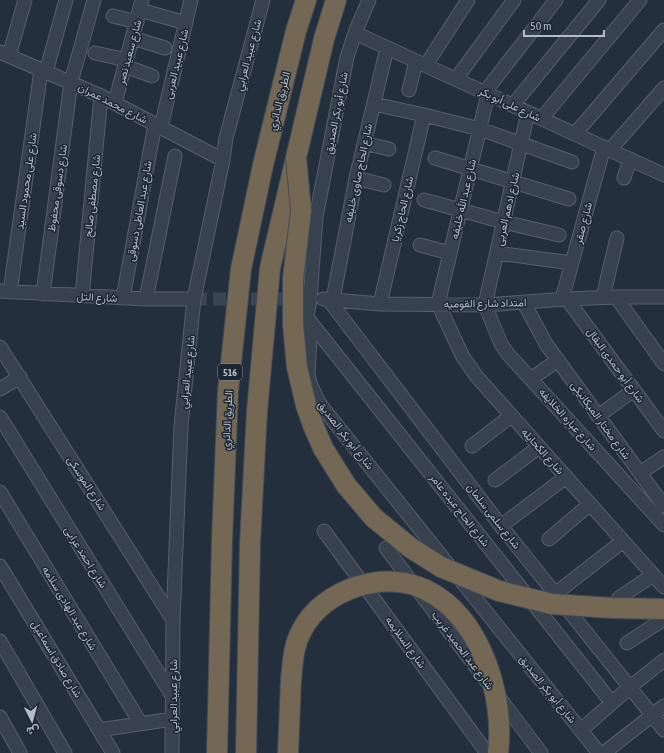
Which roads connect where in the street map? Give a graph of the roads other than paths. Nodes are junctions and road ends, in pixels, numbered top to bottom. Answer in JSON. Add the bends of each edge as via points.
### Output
{"nodes":[{"id":1,"x":25,"y":0,"type":"edge"},
{"id":2,"x":66,"y":0,"type":"edge"},
{"id":3,"x":94,"y":0,"type":"edge"},
{"id":4,"x":192,"y":0,"type":"edge"},
{"id":5,"x":263,"y":0,"type":"edge"},
{"id":6,"x":306,"y":0,"type":"edge"},
{"id":7,"x":336,"y":0,"type":"edge"},
{"id":8,"x":369,"y":0,"type":"edge"},
{"id":9,"x":468,"y":0,"type":"edge"},
{"id":10,"x":514,"y":0,"type":"edge"},
{"id":11,"x":556,"y":0,"type":"edge"},
{"id":12,"x":599,"y":0,"type":"edge"},
{"id":13,"x":640,"y":0,"type":"edge"},
{"id":14,"x":139,"y":11,"type":"edge"},
{"id":15,"x":113,"y":16,"type":"dead end"},
{"id":16,"x":186,"y":23,"type":"junction"},
{"id":17,"x":664,"y":30,"type":"edge"},
{"id":18,"x":355,"y":33,"type":"junction"},
{"id":19,"x":132,"y":38,"type":"junction"},
{"id":20,"x":165,"y":48,"type":"dead end"},
{"id":21,"x":387,"y":48,"type":"junction"},
{"id":22,"x":95,"y":53,"type":"dead end"},
{"id":23,"x":4,"y":54,"type":"edge"},
{"id":24,"x":126,"y":63,"type":"junction"},
{"id":25,"x":421,"y":63,"type":"junction"},
{"id":26,"x":43,"y":71,"type":"junction"},
{"id":27,"x":152,"y":76,"type":"dead end"},
{"id":28,"x":456,"y":79,"type":"junction"},
{"id":29,"x":71,"y":82,"type":"junction"},
{"id":30,"x":664,"y":88,"type":"edge"},
{"id":31,"x":409,"y":90,"type":"dead end"},
{"id":32,"x":486,"y":93,"type":"junction"},
{"id":33,"x":101,"y":96,"type":"junction"},
{"id":34,"x":115,"y":104,"type":"junction"},
{"id":35,"x":374,"y":104,"type":"junction"},
{"id":36,"x":513,"y":105,"type":"junction"},
{"id":37,"x":528,"y":112,"type":"junction"},
{"id":38,"x":424,"y":115,"type":"junction"},
{"id":39,"x":542,"y":118,"type":"junction"},
{"id":40,"x":158,"y":126,"type":"junction"},
{"id":41,"x":480,"y":129,"type":"junction"},
{"id":42,"x":575,"y":134,"type":"junction"},
{"id":43,"x":364,"y":143,"type":"junction"},
{"id":44,"x":521,"y":144,"type":"junction"},
{"id":45,"x":607,"y":148,"type":"junction"},
{"id":46,"x":389,"y":149,"type":"dead end"},
{"id":47,"x":175,"y":156,"type":"dead end"},
{"id":48,"x":296,"y":157,"type":"junction"},
{"id":49,"x":435,"y":158,"type":"dead end"},
{"id":50,"x":630,"y":159,"type":"junction"},
{"id":51,"x":223,"y":160,"type":"junction"},
{"id":52,"x":572,"y":162,"type":"dead end"},
{"id":53,"x":470,"y":169,"type":"junction"},
{"id":54,"x":664,"y":175,"type":"edge"},
{"id":55,"x":356,"y":178,"type":"junction"},
{"id":56,"x":624,"y":178,"type":"dead end"},
{"id":57,"x":513,"y":182,"type":"junction"},
{"id":58,"x":384,"y":185,"type":"dead end"},
{"id":59,"x":568,"y":199,"type":"dead end"},
{"id":60,"x":424,"y":200,"type":"dead end"},
{"id":61,"x":461,"y":210,"type":"junction"},
{"id":62,"x":504,"y":222,"type":"junction"},
{"id":63,"x":558,"y":235,"type":"dead end"},
{"id":64,"x":617,"y":238,"type":"dead end"},
{"id":65,"x":420,"y":245,"type":"dead end"},
{"id":66,"x":450,"y":252,"type":"junction"},
{"id":67,"x":497,"y":253,"type":"junction"},
{"id":68,"x":572,"y":263,"type":"junction"},
{"id":69,"x":5,"y":291,"type":"edge"},
{"id":70,"x":44,"y":294,"type":"junction"},
{"id":71,"x":82,"y":296,"type":"junction"},
{"id":72,"x":603,"y":297,"type":"junction"},
{"id":73,"x":616,"y":297,"type":"junction"},
{"id":74,"x":664,"y":297,"type":"edge"},
{"id":75,"x":123,"y":298,"type":"junction"},
{"id":76,"x":146,"y":299,"type":"junction"},
{"id":77,"x":194,"y":299,"type":"junction"},
{"id":78,"x":308,"y":299,"type":"junction"},
{"id":79,"x":331,"y":299,"type":"junction"},
{"id":80,"x":565,"y":299,"type":"junction"},
{"id":81,"x":524,"y":303,"type":"junction"},
{"id":82,"x":380,"y":304,"type":"junction"},
{"id":83,"x":438,"y":304,"type":"junction"},
{"id":84,"x":485,"y":305,"type":"junction"},
{"id":85,"x":307,"y":318,"type":"junction"},
{"id":86,"x":0,"y":347,"type":"edge"},
{"id":87,"x":558,"y":360,"type":"junction"},
{"id":88,"x":664,"y":364,"type":"edge"},
{"id":89,"x":20,"y":378,"type":"junction"},
{"id":90,"x":531,"y":378,"type":"junction"},
{"id":91,"x":0,"y":389,"type":"edge"},
{"id":92,"x":634,"y":390,"type":"junction"},
{"id":93,"x":511,"y":416,"type":"junction"},
{"id":94,"x":598,"y":416,"type":"junction"},
{"id":95,"x":0,"y":417,"type":"edge"},
{"id":96,"x":664,"y":431,"type":"edge"},
{"id":97,"x":472,"y":446,"type":"dead end"},
{"id":98,"x":539,"y":446,"type":"junction"},
{"id":99,"x":664,"y":457,"type":"edge"},
{"id":100,"x":640,"y":473,"type":"junction"},
{"id":101,"x":566,"y":477,"type":"junction"},
{"id":102,"x":495,"y":480,"type":"dead end"},
{"id":103,"x":0,"y":492,"type":"edge"},
{"id":104,"x":662,"y":500,"type":"edge"},
{"id":105,"x":590,"y":504,"type":"junction"},
{"id":106,"x":664,"y":525,"type":"edge"},
{"id":107,"x":500,"y":526,"type":"junction"},
{"id":108,"x":324,"y":531,"type":"dead end"},
{"id":109,"x":548,"y":539,"type":"dead end"},
{"id":110,"x":623,"y":541,"type":"junction"},
{"id":111,"x":386,"y":548,"type":"dead end"},
{"id":112,"x":0,"y":566,"type":"edge"},
{"id":113,"x":653,"y":575,"type":"junction"},
{"id":114,"x":664,"y":587,"type":"edge"},
{"id":115,"x":555,"y":594,"type":"junction"},
{"id":116,"x":619,"y":598,"type":"dead end"},
{"id":117,"x":664,"y":609,"type":"edge"},
{"id":118,"x":664,"y":618,"type":"edge"},
{"id":119,"x":173,"y":620,"type":"junction"},
{"id":120,"x":0,"y":641,"type":"edge"},
{"id":121,"x":626,"y":643,"type":"dead end"},
{"id":122,"x":664,"y":660,"type":"edge"},
{"id":123,"x":629,"y":688,"type":"junction"},
{"id":124,"x":173,"y":697,"type":"junction"},
{"id":125,"x":612,"y":703,"type":"junction"},
{"id":126,"x":664,"y":706,"type":"edge"},
{"id":127,"x":652,"y":715,"type":"junction"},
{"id":128,"x":0,"y":717,"type":"edge"},
{"id":129,"x":172,"y":719,"type":"junction"},
{"id":130,"x":141,"y":724,"type":"junction"},
{"id":131,"x":99,"y":730,"type":"junction"},
{"id":132,"x":581,"y":730,"type":"junction"},
{"id":133,"x":664,"y":730,"type":"edge"},
{"id":134,"x":20,"y":753,"type":"edge"},
{"id":135,"x":65,"y":753,"type":"edge"},
{"id":136,"x":113,"y":753,"type":"edge"},
{"id":137,"x":172,"y":753,"type":"edge"},
{"id":138,"x":217,"y":753,"type":"edge"},
{"id":139,"x":246,"y":753,"type":"edge"},
{"id":140,"x":288,"y":753,"type":"edge"},
{"id":141,"x":487,"y":753,"type":"edge"},
{"id":142,"x":498,"y":753,"type":"edge"},
{"id":143,"x":541,"y":753,"type":"edge"},
{"id":144,"x":599,"y":753,"type":"edge"},
{"id":145,"x":604,"y":753,"type":"edge"}],
"edges":[{"from":1,"to":23,"type":"street"},
{"from":2,"to":26,"type":"street","name":"شارع على محمود السيد"},
{"from":3,"to":29,"type":"street","name":"شارع دسوقى محفوظ"},
{"from":4,"to":16,"type":"street","name":"شارع عبيد العربى"},
{"from":5,"to":51,"type":"street","name":"شارع عبيد العرابي","via":[[226,138]]},
{"from":6,"to":138,"type":"highway","name":"الطريق الدائري","number":"516","via":[[263,165],[241,269],[228,391]]},
{"from":7,"to":48,"type":"highway"},
{"from":8,"to":18,"type":"street","name":"شارع أبو بكر الصديق"},
{"from":9,"to":25,"type":"street"},
{"from":10,"to":28,"type":"street"},
{"from":11,"to":32,"type":"street"},
{"from":12,"to":36,"type":"street"},
{"from":13,"to":39,"type":"street"},
{"from":14,"to":15,"type":"street"},
{"from":14,"to":16,"type":"street"},
{"from":14,"to":19,"type":"street","name":"شارع سعيد نصر"},
{"from":16,"to":40,"type":"street","name":"شارع عبيد العربى"},
{"from":17,"to":42,"type":"street"},
{"from":18,"to":21,"type":"street","name":"شارع على أبو بكر"},
{"from":18,"to":78,"type":"street","name":"شارع أبو بكر الصديق","via":[[347,58],[316,217]]},
{"from":19,"to":20,"type":"street"},
{"from":19,"to":24,"type":"street","name":"شارع سعيد نصر"},
{"from":21,"to":25,"type":"street","name":"شارع على أبو بكر"},
{"from":21,"to":35,"type":"street","name":"شارع الحاج صاوى خليفه"},
{"from":22,"to":24,"type":"street"},
{"from":23,"to":26,"type":"street","name":"شارع محمد عمران"},
{"from":24,"to":27,"type":"street"},
{"from":24,"to":34,"type":"street","name":"شارع سعيد نصر"},
{"from":25,"to":28,"type":"street","name":"شارع على أبو بكر"},
{"from":25,"to":31,"type":"street"},
{"from":26,"to":29,"type":"street","name":"شارع محمد عمران"},
{"from":26,"to":69,"type":"street","name":"شارع على محمود السيد"},
{"from":28,"to":32,"type":"street","name":"شارع على أبو بكر"},
{"from":29,"to":33,"type":"street","name":"شارع محمد عمران"},
{"from":29,"to":70,"type":"street","name":"شارع دسوقى محفوظ"},
{"from":30,"to":45,"type":"street"},
{"from":32,"to":36,"type":"street","name":"شارع على أبو بكر"},
{"from":32,"to":41,"type":"street","name":"شارع عبد الله خليفه"},
{"from":33,"to":34,"type":"street","name":"شارع محمد عمران"},
{"from":33,"to":71,"type":"street","name":"شارع مصطفى صالح"},
{"from":34,"to":40,"type":"street","name":"شارع محمد عمران"},
{"from":35,"to":38,"type":"street"},
{"from":35,"to":43,"type":"street","name":"شارع الحاج صاوى خليفه"},
{"from":36,"to":37,"type":"street","name":"شارع على أبو بكر"},
{"from":37,"to":39,"type":"street","name":"شارع على أبو بكر"},
{"from":37,"to":44,"type":"street","name":"شارع ادهم العربى"},
{"from":38,"to":41,"type":"street"},
{"from":38,"to":82,"type":"street","name":"شارع الحاج زكريا"},
{"from":39,"to":42,"type":"street","name":"شارع على أبو بكر"},
{"from":40,"to":51,"type":"street","name":"شارع محمد عمران"},
{"from":40,"to":75,"type":"street","name":"شارع عبد العاطى دسوقى"},
{"from":41,"to":44,"type":"street"},
{"from":41,"to":53,"type":"street","name":"شارع عبد الله خليفه"},
{"from":42,"to":45,"type":"street","name":"شارع على أبو بكر"},
{"from":43,"to":46,"type":"street"},
{"from":43,"to":55,"type":"street","name":"شارع الحاج صاوى خليفه"},
{"from":44,"to":52,"type":"street"},
{"from":44,"to":57,"type":"street","name":"شارع ادهم العربى"},
{"from":45,"to":50,"type":"street","name":"شارع على أبو بكر"},
{"from":45,"to":68,"type":"street","name":"شارع صقر"},
{"from":47,"to":76,"type":"street"},
{"from":48,"to":117,"type":"highway","bridge":true,"via":[[301,210],[293,278],[293,325],[298,367],[313,426],[323,448],[346,485],[374,518],[411,548],[440,567],[499,591],[552,604]]},
{"from":48,"to":139,"type":"highway","via":[[270,268],[257,411],[250,543]]},
{"from":49,"to":53,"type":"street"},
{"from":50,"to":54,"type":"street","name":"شارع على أبو بكر"},
{"from":50,"to":56,"type":"street"},
{"from":51,"to":77,"type":"street","name":"شارع عبيد العرابي"},
{"from":53,"to":57,"type":"street"},
{"from":53,"to":61,"type":"street","name":"شارع عبد الله خليفه"},
{"from":55,"to":58,"type":"street"},
{"from":55,"to":79,"type":"street","name":"شارع الحاج صاوى خليفه"},
{"from":57,"to":59,"type":"street"},
{"from":57,"to":62,"type":"street","name":"شارع ادهم العربى"},
{"from":60,"to":61,"type":"street"},
{"from":61,"to":62,"type":"street"},
{"from":61,"to":66,"type":"street","name":"شارع عبد الله خليفه"},
{"from":62,"to":63,"type":"street"},
{"from":62,"to":67,"type":"street","name":"شارع ادهم العربى"},
{"from":64,"to":72,"type":"street"},
{"from":65,"to":66,"type":"street"},
{"from":66,"to":83,"type":"street","name":"شارع عبد الله خليفه"},
{"from":67,"to":68,"type":"street"},
{"from":67,"to":84,"type":"street","name":"شارع ادهم العربى"},
{"from":68,"to":80,"type":"street","name":"شارع صقر"},
{"from":69,"to":70,"type":"street","name":"شارع التل"},
{"from":70,"to":71,"type":"street","name":"شارع التل"},
{"from":71,"to":75,"type":"street","name":"شارع التل"},
{"from":72,"to":73,"type":"street","name":"امتداد شارع القوميه"},
{"from":72,"to":80,"type":"street","name":"امتداد شارع القوميه"},
{"from":73,"to":74,"type":"street","name":"امتداد شارع القوميه"},
{"from":73,"to":88,"type":"street"},
{"from":75,"to":76,"type":"street","name":"شارع التل"},
{"from":76,"to":77,"type":"street","name":"شارع التل"},
{"from":77,"to":119,"type":"street","name":"شارع عبيد العرابي","via":[[181,426]]},
{"from":78,"to":79,"type":"street","name":"امتداد شارع القوميه"},
{"from":78,"to":85,"type":"street","name":"شارع أبو بكر الصديق"},
{"from":79,"to":82,"type":"street","name":"امتداد شارع القوميه"},
{"from":79,"to":107,"type":"street","name":"شارع سلمى سلمان"},
{"from":80,"to":81,"type":"street","name":"امتداد شارع القوميه"},
{"from":80,"to":92,"type":"street","name":"شارع أبو حمدى البقال"},
{"from":81,"to":84,"type":"street","name":"امتداد شارع القوميه"},
{"from":81,"to":87,"type":"street","name":"شارع مختار الميكانيكى"},
{"from":82,"to":83,"type":"street","name":"امتداد شارع القوميه"},
{"from":83,"to":84,"type":"street","name":"امتداد شارع القوميه"},
{"from":83,"to":93,"type":"street","name":"شارع الكحايله","via":[[469,366]]},
{"from":84,"to":90,"type":"street","name":"شارع عباره الخلايفه","via":[[501,344]]},
{"from":85,"to":125,"type":"street","name":"شارع الحاج عبده عامر"},
{"from":85,"to":132,"type":"street","name":"شارع أبو بكر الصديق","via":[[310,339],[308,373],[319,402]]},
{"from":86,"to":89,"type":"street","name":"شارع الموسكى"},
{"from":87,"to":90,"type":"street"},
{"from":87,"to":94,"type":"street","name":"شارع مختار الميكانيكى"},
{"from":89,"to":91,"type":"street"},
{"from":89,"to":119,"type":"street","name":"شارع الموسكى"},
{"from":90,"to":106,"type":"street","name":"شارع عباره الخلايفه"},
{"from":92,"to":94,"type":"street"},
{"from":92,"to":96,"type":"street","name":"شارع أبو حمدى البقال"},
{"from":93,"to":97,"type":"street"},
{"from":93,"to":98,"type":"street","name":"شارع الكحايله"},
{"from":94,"to":100,"type":"street","name":"شارع مختار الميكانيكى"},
{"from":95,"to":124,"type":"street","name":"شارع احمد عرابى"},
{"from":98,"to":101,"type":"street","name":"شارع الكحايله"},
{"from":98,"to":102,"type":"street"},
{"from":99,"to":100,"type":"street"},
{"from":100,"to":104,"type":"street","name":"شارع مختار الميكانيكى"},
{"from":101,"to":105,"type":"street","name":"شارع الكحايله"},
{"from":101,"to":107,"type":"street"},
{"from":103,"to":130,"type":"street","name":"شارع عبد الهادى سلامه"},
{"from":105,"to":109,"type":"street"},
{"from":105,"to":110,"type":"street","name":"شارع الكحايله"},
{"from":107,"to":115,"type":"street","name":"شارع سلمى سلمان"},
{"from":108,"to":141,"type":"street","name":"شارع السلايمه"},
{"from":110,"to":113,"type":"street","name":"شارع الكحايله"},
{"from":110,"to":115,"type":"street"},
{"from":111,"to":143,"type":"street","name":"شارع عبد الحميد غريب"},
{"from":112,"to":131,"type":"street","name":"شارع صادق اسماعيل"},
{"from":113,"to":114,"type":"street","name":"شارع الكحايله"},
{"from":113,"to":116,"type":"street"},
{"from":115,"to":123,"type":"street","name":"شارع سلمى سلمان"},
{"from":118,"to":121,"type":"street"},
{"from":119,"to":124,"type":"street","name":"شارع عبيد العرابي"},
{"from":120,"to":135,"type":"street"},
{"from":122,"to":123,"type":"street"},
{"from":123,"to":125,"type":"street"},
{"from":123,"to":127,"type":"street","name":"شارع سلمى سلمان"},
{"from":124,"to":129,"type":"street","name":"شارع عبيد العرابي"},
{"from":125,"to":132,"type":"street"},
{"from":126,"to":127,"type":"street"},
{"from":127,"to":133,"type":"street","name":"شارع سلمى سلمان"},
{"from":127,"to":145,"type":"street"},
{"from":128,"to":134,"type":"street"},
{"from":129,"to":130,"type":"street"},
{"from":129,"to":137,"type":"street","name":"شارع عبيد العرابي"},
{"from":130,"to":131,"type":"street"},
{"from":131,"to":136,"type":"street","name":"شارع صادق اسماعيل"},
{"from":132,"to":144,"type":"street","name":"شارع أبو بكر الصديق"},
{"from":140,"to":142,"type":"highway","bridge":true,"via":[[294,647],[302,629],[314,613],[327,602],[350,589],[370,583],[390,582],[409,584],[426,590],[447,604],[465,623],[485,658],[496,694],[500,737]]}]}
